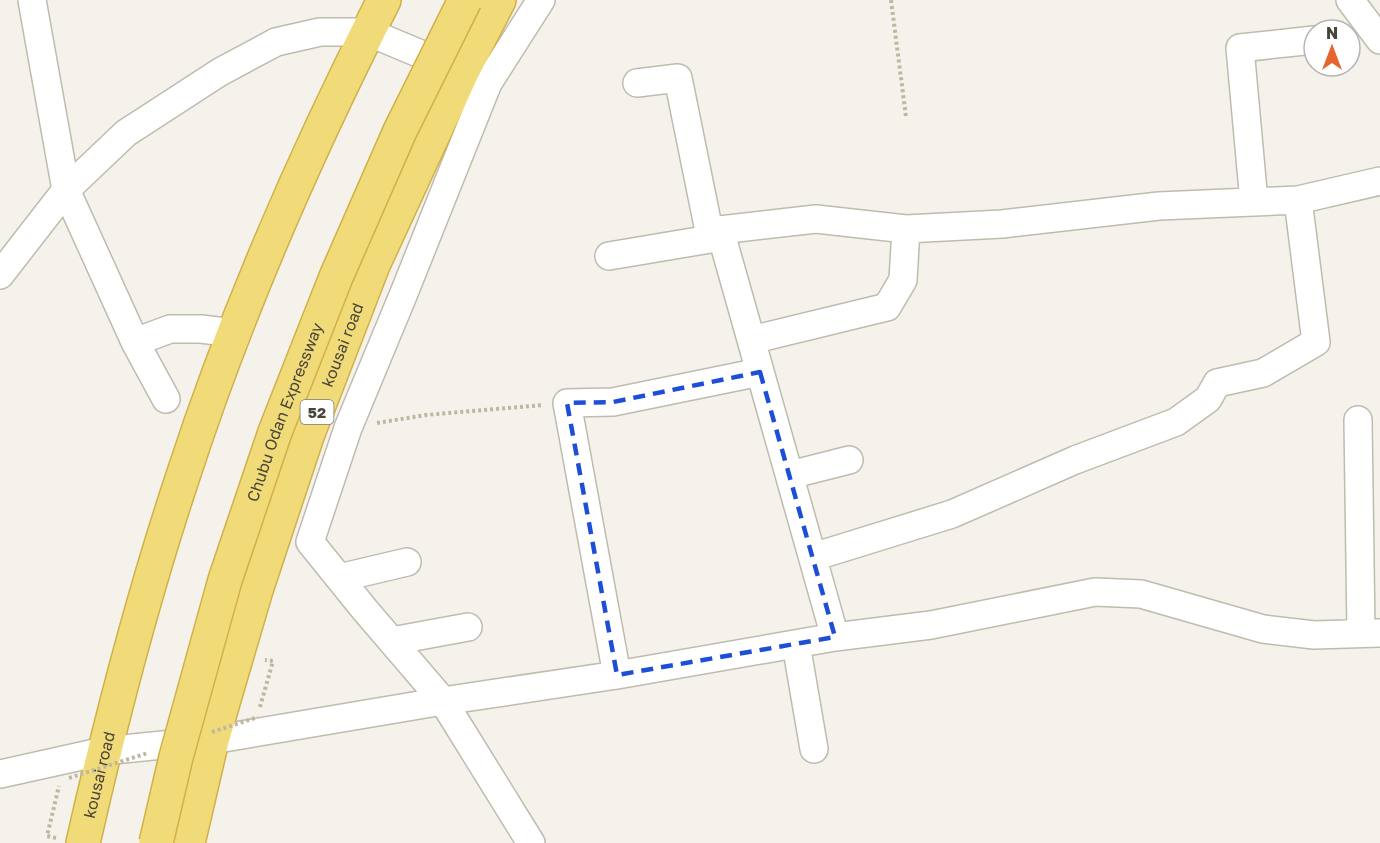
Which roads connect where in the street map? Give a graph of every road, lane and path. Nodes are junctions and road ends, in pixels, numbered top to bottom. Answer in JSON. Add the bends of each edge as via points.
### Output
{"nodes":[{"id":1,"x":32,"y":0,"type":"edge"},
{"id":2,"x":384,"y":0,"type":"edge"},
{"id":3,"x":465,"y":0,"type":"edge"},
{"id":4,"x":499,"y":0,"type":"edge"},
{"id":5,"x":541,"y":0,"type":"edge"},
{"id":6,"x":891,"y":0,"type":"edge"},
{"id":7,"x":1350,"y":0,"type":"edge"},
{"id":8,"x":368,"y":32,"type":"junction"},
{"id":9,"x":1368,"y":36,"type":"edge"},
{"id":10,"x":1302,"y":41,"type":"edge"},
{"id":11,"x":475,"y":77,"type":"junction"},
{"id":12,"x":637,"y":83,"type":"dead end"},
{"id":13,"x":906,"y":117,"type":"dead end"},
{"id":14,"x":1380,"y":181,"type":"edge"},
{"id":15,"x":66,"y":190,"type":"junction"},
{"id":16,"x":1298,"y":200,"type":"junction"},
{"id":17,"x":1254,"y":202,"type":"junction"},
{"id":18,"x":906,"y":229,"type":"junction"},
{"id":19,"x":721,"y":233,"type":"junction"},
{"id":20,"x":609,"y":256,"type":"dead end"},
{"id":21,"x":0,"y":275,"type":"edge"},
{"id":22,"x":234,"y":333,"type":"junction"},
{"id":23,"x":751,"y":340,"type":"junction"},
{"id":24,"x":135,"y":342,"type":"junction"},
{"id":25,"x":760,"y":372,"type":"junction"},
{"id":26,"x":166,"y":399,"type":"dead end"},
{"id":27,"x":567,"y":403,"type":"junction"},
{"id":28,"x":1359,"y":420,"type":"dead end"},
{"id":29,"x":348,"y":428,"type":"junction"},
{"id":30,"x":849,"y":459,"type":"dead end"},
{"id":31,"x":790,"y":475,"type":"junction"},
{"id":32,"x":813,"y":557,"type":"junction"},
{"id":33,"x":407,"y":562,"type":"dead end"},
{"id":34,"x":339,"y":578,"type":"junction"},
{"id":35,"x":468,"y":627,"type":"dead end"},
{"id":36,"x":1370,"y":633,"type":"edge"},
{"id":37,"x":835,"y":637,"type":"junction"},
{"id":38,"x":392,"y":641,"type":"junction"},
{"id":39,"x":796,"y":644,"type":"junction"},
{"id":40,"x":262,"y":659,"type":"dead end"},
{"id":41,"x":617,"y":675,"type":"junction"},
{"id":42,"x":443,"y":701,"type":"junction"},
{"id":43,"x":258,"y":717,"type":"dead end"},
{"id":44,"x":212,"y":740,"type":"junction"},
{"id":45,"x":814,"y":749,"type":"dead end"},
{"id":46,"x":104,"y":751,"type":"junction"},
{"id":47,"x":0,"y":774,"type":"edge"},
{"id":48,"x":69,"y":778,"type":"dead end"},
{"id":49,"x":60,"y":781,"type":"dead end"},
{"id":50,"x":67,"y":788,"type":"dead end"},
{"id":51,"x":70,"y":836,"type":"edge"},
{"id":52,"x":156,"y":843,"type":"edge"},
{"id":53,"x":188,"y":843,"type":"edge"},
{"id":54,"x":531,"y":843,"type":"edge"}],
"edges":[{"from":1,"to":15,"type":"street"},
{"from":2,"to":8,"type":"highway","name":"kousai road"},
{"from":3,"to":52,"type":"highway","name":"Chubu Odan Expressway","bridge":true,"via":[[400,131],[275,432],[225,580]]},
{"from":4,"to":11,"type":"highway","name":"kousai road","number":"52"},
{"from":5,"to":11,"type":"street"},
{"from":6,"to":13,"type":"path"},
{"from":7,"to":9,"type":"street"},
{"from":8,"to":11,"type":"street"},
{"from":8,"to":15,"type":"street","via":[[320,32],[276,42],[220,72],[126,132]]},
{"from":8,"to":22,"type":"highway","name":"kousai road","via":[[297,183]]},
{"from":10,"to":17,"type":"street","via":[[1240,48]]},
{"from":11,"to":29,"type":"street","via":[[409,282]]},
{"from":11,"to":44,"type":"highway","name":"kousai road","number":"52","via":[[373,265],[307,436]]},
{"from":12,"to":19,"type":"street","via":[[678,78],[708,226]]},
{"from":14,"to":16,"type":"street"},
{"from":15,"to":21,"type":"street"},
{"from":15,"to":24,"type":"street"},
{"from":16,"to":17,"type":"street"},
{"from":16,"to":32,"type":"street","via":[[1316,342],[1263,373],[1216,383],[1208,399],[1176,422],[1075,459],[952,514]]},
{"from":17,"to":18,"type":"street","via":[[1159,206],[1002,224]]},
{"from":18,"to":19,"type":"street","via":[[816,219]]},
{"from":18,"to":23,"type":"street","via":[[903,280],[887,306]]},
{"from":19,"to":20,"type":"street"},
{"from":19,"to":23,"type":"street"},
{"from":22,"to":24,"type":"street","via":[[170,329]]},
{"from":22,"to":46,"type":"highway","name":"kousai road","via":[[141,610]]},
{"from":23,"to":25,"type":"street"},
{"from":24,"to":26,"type":"street"},
{"from":25,"to":27,"type":"street","via":[[613,402]]},
{"from":25,"to":31,"type":"street"},
{"from":27,"to":29,"type":"path","via":[[426,415]]},
{"from":27,"to":41,"type":"street"},
{"from":28,"to":36,"type":"street"},
{"from":29,"to":34,"type":"street","via":[[310,542]]},
{"from":30,"to":31,"type":"street"},
{"from":31,"to":32,"type":"street"},
{"from":32,"to":37,"type":"street"},
{"from":33,"to":34,"type":"street"},
{"from":34,"to":38,"type":"street"},
{"from":35,"to":38,"type":"street"},
{"from":36,"to":37,"type":"street","via":[[1314,635],[1263,629],[1141,594],[1095,591],[931,625]]},
{"from":37,"to":39,"type":"street"},
{"from":38,"to":42,"type":"street"},
{"from":39,"to":41,"type":"street"},
{"from":39,"to":45,"type":"street"},
{"from":40,"to":43,"type":"path","via":[[273,661]]},
{"from":41,"to":42,"type":"street"},
{"from":42,"to":44,"type":"street"},
{"from":42,"to":54,"type":"street"},
{"from":44,"to":46,"type":"street"},
{"from":44,"to":53,"type":"highway","name":"kousai road","number":"52"},
{"from":46,"to":47,"type":"street"},
{"from":46,"to":51,"type":"highway","name":"kousai road"},
{"from":48,"to":50,"type":"path"},
{"from":49,"to":51,"type":"path","via":[[47,836]]}]}
